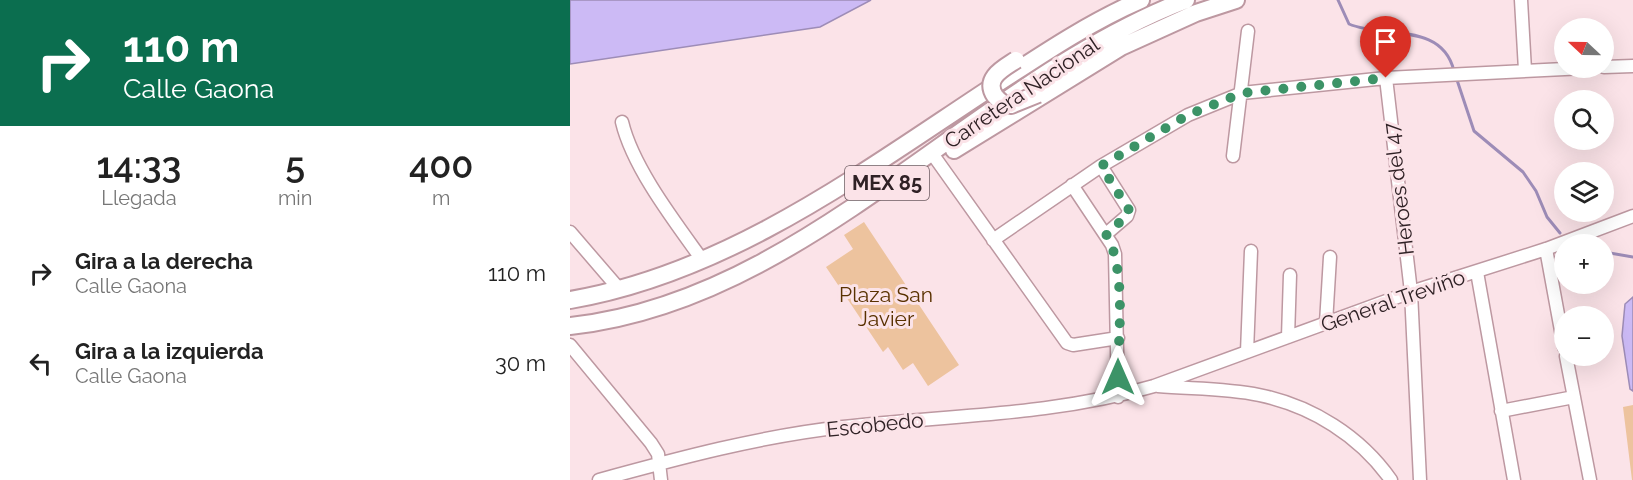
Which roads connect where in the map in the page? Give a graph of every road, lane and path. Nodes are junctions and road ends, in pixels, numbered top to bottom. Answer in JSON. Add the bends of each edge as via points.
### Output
{"nodes":[{"id":1,"x":1117,"y":0,"type":"edge"},
{"id":2,"x":1141,"y":0,"type":"edge"},
{"id":3,"x":1186,"y":0,"type":"edge"},
{"id":4,"x":1221,"y":0,"type":"edge"},
{"id":5,"x":1236,"y":0,"type":"edge"},
{"id":6,"x":1521,"y":0,"type":"edge"},
{"id":7,"x":1248,"y":32,"type":"dead end"},
{"id":8,"x":1633,"y":66,"type":"edge"},
{"id":9,"x":1614,"y":67,"type":"edge"},
{"id":10,"x":1554,"y":69,"type":"edge"},
{"id":11,"x":1525,"y":70,"type":"junction"},
{"id":12,"x":1386,"y":78,"type":"junction"},
{"id":13,"x":1242,"y":93,"type":"junction"},
{"id":14,"x":622,"y":122,"type":"dead end"},
{"id":15,"x":1233,"y":156,"type":"dead end"},
{"id":16,"x":927,"y":161,"type":"junction"},
{"id":17,"x":1101,"y":166,"type":"junction"},
{"id":18,"x":1072,"y":185,"type":"junction"},
{"id":19,"x":1633,"y":216,"type":"edge"},
{"id":20,"x":570,"y":232,"type":"edge"},
{"id":21,"x":1106,"y":234,"type":"junction"},
{"id":22,"x":993,"y":240,"type":"junction"},
{"id":23,"x":1546,"y":249,"type":"junction"},
{"id":24,"x":1251,"y":251,"type":"dead end"},
{"id":25,"x":1330,"y":257,"type":"dead end"},
{"id":26,"x":703,"y":261,"type":"junction"},
{"id":27,"x":1477,"y":273,"type":"junction"},
{"id":28,"x":1290,"y":275,"type":"dead end"},
{"id":29,"x":620,"y":290,"type":"junction"},
{"id":30,"x":1411,"y":292,"type":"junction"},
{"id":31,"x":570,"y":300,"type":"edge"},
{"id":32,"x":1556,"y":306,"type":"edge"},
{"id":33,"x":1326,"y":323,"type":"junction"},
{"id":34,"x":570,"y":327,"type":"edge"},
{"id":35,"x":1288,"y":337,"type":"junction"},
{"id":36,"x":1118,"y":338,"type":"junction"},
{"id":37,"x":570,"y":345,"type":"edge"},
{"id":38,"x":1247,"y":352,"type":"junction"},
{"id":39,"x":1568,"y":366,"type":"edge"},
{"id":40,"x":1154,"y":386,"type":"junction"},
{"id":41,"x":1118,"y":397,"type":"junction"},
{"id":42,"x":1574,"y":397,"type":"junction"},
{"id":43,"x":1502,"y":411,"type":"junction"},
{"id":44,"x":660,"y":463,"type":"junction"},
{"id":45,"x":599,"y":480,"type":"edge"},
{"id":46,"x":661,"y":480,"type":"edge"},
{"id":47,"x":1391,"y":480,"type":"edge"},
{"id":48,"x":1420,"y":480,"type":"edge"},
{"id":49,"x":1514,"y":480,"type":"edge"},
{"id":50,"x":1590,"y":480,"type":"edge"}],
"edges":[{"from":1,"to":4,"type":"highway","bridge":true,"via":[[1072,23],[1016,60],[995,76],[993,92],[1002,103],[1011,105],[1038,94],[1125,38]]},
{"from":2,"to":26,"type":"highway","name":"Carretera Nacional","number":"MEX 85","via":[[1067,38],[897,150],[744,241]]},
{"from":3,"to":16,"type":"highway","name":"Carretera Nacional","number":"MEX 85","via":[[1124,26],[1054,68]]},
{"from":5,"to":16,"type":"highway","number":"MEX 85","via":[[1186,17],[1121,47],[988,130]]},
{"from":6,"to":11,"type":"street"},
{"from":7,"to":13,"type":"street"},
{"from":8,"to":9,"type":"street"},
{"from":10,"to":11,"type":"street"},
{"from":11,"to":12,"type":"street"},
{"from":12,"to":13,"type":"street"},
{"from":12,"to":30,"type":"street","name":"Heroes del 47"},
{"from":13,"to":15,"type":"street"},
{"from":13,"to":17,"type":"street","via":[[1188,115]]},
{"from":14,"to":26,"type":"street","via":[[646,176]]},
{"from":16,"to":22,"type":"street"},
{"from":16,"to":34,"type":"highway","name":"Carretera Nacional","number":"MEX 85","via":[[794,243],[707,289],[649,311]]},
{"from":17,"to":18,"type":"street"},
{"from":17,"to":21,"type":"street","via":[[1129,210]]},
{"from":18,"to":21,"type":"street"},
{"from":18,"to":22,"type":"street"},
{"from":19,"to":23,"type":"street","name":"General Treviño"},
{"from":20,"to":29,"type":"street"},
{"from":21,"to":36,"type":"street","via":[[1117,268]]},
{"from":22,"to":36,"type":"street","via":[[1067,343]]},
{"from":23,"to":27,"type":"street","name":"General Treviño"},
{"from":23,"to":32,"type":"street"},
{"from":24,"to":38,"type":"street"},
{"from":25,"to":33,"type":"street"},
{"from":26,"to":29,"type":"highway","name":"Carretera Nacional","number":"MEX 85"},
{"from":27,"to":30,"type":"street","name":"General Treviño"},
{"from":27,"to":43,"type":"street"},
{"from":28,"to":35,"type":"street"},
{"from":29,"to":31,"type":"highway","name":"Carretera Nacional","number":"MEX 85"},
{"from":30,"to":33,"type":"street","name":"General Treviño"},
{"from":30,"to":48,"type":"street","name":"Heroes del 47"},
{"from":33,"to":35,"type":"street","name":"General Treviño"},
{"from":35,"to":38,"type":"street","name":"General Treviño"},
{"from":36,"to":41,"type":"street"},
{"from":37,"to":44,"type":"street","via":[[651,442]]},
{"from":38,"to":40,"type":"street","name":"General Treviño"},
{"from":39,"to":42,"type":"street"},
{"from":40,"to":41,"type":"street","name":"Escobedo"},
{"from":40,"to":47,"type":"street","via":[[1239,392],[1278,400],[1323,419],[1354,438]]},
{"from":41,"to":44,"type":"street","name":"Escobedo","via":[[1046,410],[840,427]]},
{"from":42,"to":43,"type":"street"},
{"from":42,"to":50,"type":"street"},
{"from":43,"to":49,"type":"street"},
{"from":44,"to":45,"type":"street","name":"Escobedo"},
{"from":44,"to":46,"type":"street"}]}
